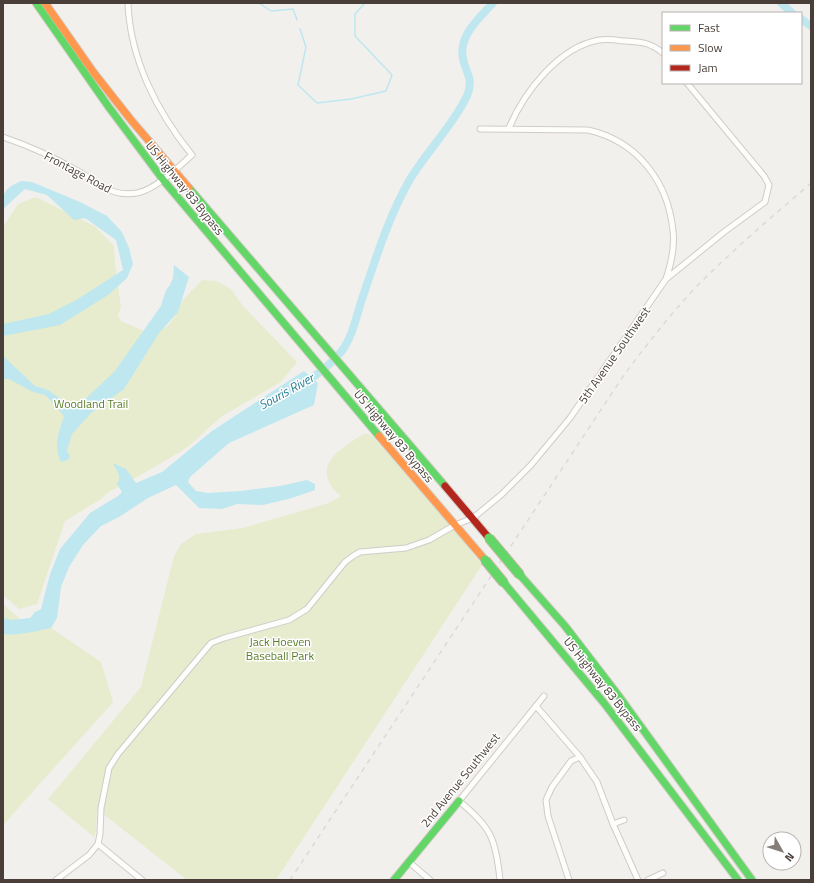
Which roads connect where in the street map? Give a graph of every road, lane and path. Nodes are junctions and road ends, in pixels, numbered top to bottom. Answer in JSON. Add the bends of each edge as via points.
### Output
{"nodes":[{"id":1,"x":36,"y":3,"type":"edge"},
{"id":2,"x":45,"y":3,"type":"edge"},
{"id":3,"x":128,"y":3,"type":"edge"},
{"id":4,"x":661,"y":51,"type":"edge"},
{"id":5,"x":687,"y":84,"type":"edge"},
{"id":6,"x":509,"y":128,"type":"junction"},
{"id":7,"x":480,"y":129,"type":"dead end"},
{"id":8,"x":3,"y":137,"type":"edge"},
{"id":9,"x":175,"y":170,"type":"junction"},
{"id":10,"x":162,"y":180,"type":"junction"},
{"id":11,"x":666,"y":279,"type":"junction"},
{"id":12,"x":473,"y":518,"type":"junction"},
{"id":13,"x":455,"y":525,"type":"junction"},
{"id":14,"x":544,"y":696,"type":"dead end"},
{"id":15,"x":536,"y":706,"type":"junction"},
{"id":16,"x":580,"y":757,"type":"junction"},
{"id":17,"x":459,"y":801,"type":"junction"},
{"id":18,"x":624,"y":820,"type":"dead end"},
{"id":19,"x":613,"y":824,"type":"junction"},
{"id":20,"x":98,"y":844,"type":"junction"},
{"id":21,"x":729,"y":849,"type":"junction"},
{"id":22,"x":409,"y":862,"type":"junction"},
{"id":23,"x":663,"y":873,"type":"dead end"},
{"id":24,"x":56,"y":880,"type":"edge"},
{"id":25,"x":142,"y":880,"type":"edge"},
{"id":26,"x":394,"y":880,"type":"edge"},
{"id":27,"x":430,"y":880,"type":"edge"},
{"id":28,"x":500,"y":880,"type":"edge"},
{"id":29,"x":569,"y":880,"type":"edge"},
{"id":30,"x":638,"y":880,"type":"edge"},
{"id":31,"x":648,"y":880,"type":"edge"},
{"id":32,"x":738,"y":880,"type":"edge"},
{"id":33,"x":752,"y":880,"type":"edge"},
{"id":34,"x":759,"y":880,"type":"edge"}],
"edges":[{"from":1,"to":10,"type":"main road","name":"US Highway 83 Bypass"},
{"from":2,"to":9,"type":"main road","name":"US Highway 83 Bypass","via":[[102,84]]},
{"from":3,"to":9,"type":"street","name":"Frontage Road","via":[[133,37],[147,83],[173,132],[192,155]]},
{"from":4,"to":6,"type":"street","via":[[652,44],[601,40],[589,42],[566,53],[524,98]]},
{"from":5,"to":11,"type":"street","name":"5th Avenue Southwest","via":[[769,185],[765,202]]},
{"from":6,"to":7,"type":"street"},
{"from":6,"to":11,"type":"street","via":[[588,130],[602,133],[638,156],[658,181],[670,213],[674,231],[671,263]]},
{"from":8,"to":10,"type":"street","name":"Frontage Road","via":[[56,159],[114,192],[138,193]]},
{"from":9,"to":10,"type":"street","name":"Frontage Road"},
{"from":9,"to":12,"type":"main road","name":"US Highway 83 Bypass"},
{"from":10,"to":13,"type":"main road","name":"US Highway 83 Bypass"},
{"from":11,"to":12,"type":"street","name":"5th Avenue Southwest","via":[[570,418],[515,482]]},
{"from":12,"to":13,"type":"street","name":"5th Avenue Southwest"},
{"from":12,"to":21,"type":"main road","name":"US Highway 83 Bypass","bridge":true,"via":[[565,626],[653,742]]},
{"from":13,"to":20,"type":"street","name":"5th Avenue Southwest","via":[[415,546],[360,552],[345,562],[307,609],[298,615],[289,620],[211,643],[109,768],[101,808]]},
{"from":13,"to":32,"type":"main road","name":"US Highway 83 Bypass","bridge":true,"via":[[608,709]]},
{"from":14,"to":15,"type":"street","name":"2nd Avenue Southwest"},
{"from":15,"to":16,"type":"street"},
{"from":15,"to":17,"type":"street","name":"2nd Avenue Southwest"},
{"from":16,"to":19,"type":"street","via":[[597,782]]},
{"from":16,"to":29,"type":"street","via":[[571,762],[552,787],[546,800],[548,816]]},
{"from":17,"to":22,"type":"main road","name":"2nd Avenue Southwest"},
{"from":17,"to":28,"type":"street","via":[[476,815],[489,833],[495,845]]},
{"from":18,"to":19,"type":"street"},
{"from":19,"to":30,"type":"street"},
{"from":20,"to":24,"type":"street","via":[[90,855]]},
{"from":20,"to":25,"type":"street"},
{"from":21,"to":33,"type":"main road","name":"US Highway 83 Bypass"},
{"from":21,"to":34,"type":"main road"},
{"from":22,"to":26,"type":"main road","name":"2nd Avenue Southwest"},
{"from":22,"to":27,"type":"street"},
{"from":23,"to":31,"type":"street"}]}
